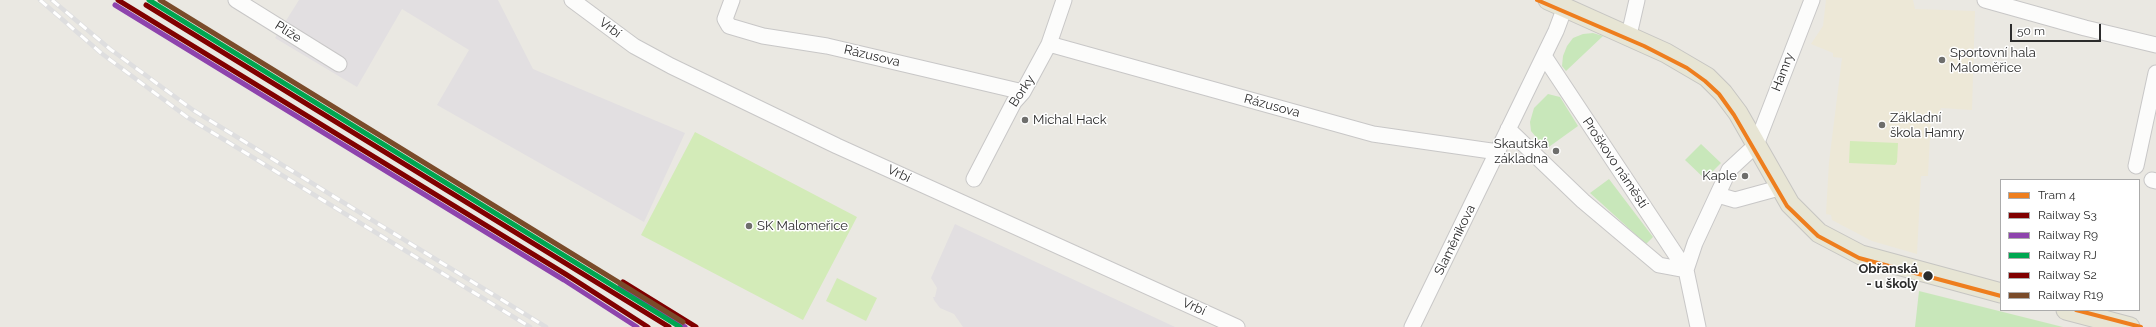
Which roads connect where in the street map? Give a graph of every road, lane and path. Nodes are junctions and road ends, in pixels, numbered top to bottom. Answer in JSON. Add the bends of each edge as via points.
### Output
{"nodes":[{"id":1,"x":236,"y":0,"type":"edge"},
{"id":2,"x":572,"y":0,"type":"edge"},
{"id":3,"x":732,"y":0,"type":"edge"},
{"id":4,"x":1064,"y":0,"type":"edge"},
{"id":5,"x":1637,"y":0,"type":"edge"},
{"id":6,"x":1812,"y":0,"type":"edge"},
{"id":7,"x":1985,"y":0,"type":"edge"},
{"id":8,"x":1557,"y":3,"type":"edge"},
{"id":9,"x":1629,"y":35,"type":"junction"},
{"id":10,"x":1049,"y":44,"type":"junction"},
{"id":11,"x":2156,"y":45,"type":"edge"},
{"id":12,"x":1544,"y":56,"type":"junction"},
{"id":13,"x":339,"y":64,"type":"dead end"},
{"id":14,"x":2156,"y":73,"type":"edge"},
{"id":15,"x":1023,"y":92,"type":"junction"},
{"id":16,"x":1508,"y":129,"type":"junction"},
{"id":17,"x":1756,"y":145,"type":"junction"},
{"id":18,"x":1498,"y":152,"type":"junction"},
{"id":19,"x":2136,"y":166,"type":"dead end"},
{"id":20,"x":974,"y":179,"type":"dead end"},
{"id":21,"x":1779,"y":188,"type":"junction"},
{"id":22,"x":1718,"y":195,"type":"junction"},
{"id":23,"x":1686,"y":270,"type":"junction"},
{"id":24,"x":2000,"y":293,"type":"edge"},
{"id":25,"x":2070,"y":311,"type":"edge"},
{"id":26,"x":1237,"y":327,"type":"edge"},
{"id":27,"x":1412,"y":327,"type":"edge"},
{"id":28,"x":1698,"y":327,"type":"edge"},
{"id":29,"x":2130,"y":327,"type":"edge"}],
"edges":[{"from":1,"to":13,"type":"street","name":"Plíže"},
{"from":2,"to":26,"type":"street","name":"Vrbí","via":[[647,54],[837,146]]},
{"from":3,"to":15,"type":"street","name":"Rázusova","via":[[725,19],[729,26],[763,36],[827,46]]},
{"from":4,"to":10,"type":"street","name":"Borky"},
{"from":5,"to":9,"type":"street"},
{"from":6,"to":17,"type":"street","name":"Hamry"},
{"from":7,"to":11,"type":"street"},
{"from":8,"to":9,"type":"main road"},
{"from":8,"to":12,"type":"street","via":[[1556,31]]},
{"from":9,"to":17,"type":"main road","via":[[1707,77],[1723,92]]},
{"from":10,"to":15,"type":"street","name":"Borky"},
{"from":10,"to":18,"type":"street","name":"Rázusova","via":[[1373,134]]},
{"from":12,"to":16,"type":"street"},
{"from":12,"to":23,"type":"street","name":"Proškovo náměstí"},
{"from":14,"to":19,"type":"street"},
{"from":15,"to":20,"type":"street","name":"Borky","via":[[1014,102]]},
{"from":16,"to":18,"type":"street"},
{"from":16,"to":23,"type":"street","via":[[1583,201],[1659,265]]},
{"from":17,"to":21,"type":"main road"},
{"from":17,"to":22,"type":"street","via":[[1730,170]]},
{"from":18,"to":27,"type":"street","name":"Slaměníkova"},
{"from":21,"to":22,"type":"street","via":[[1735,200]]},
{"from":21,"to":24,"type":"main road","via":[[1790,204],[1819,233],[1845,248],[1875,259]]},
{"from":22,"to":23,"type":"street","via":[[1695,243]]},
{"from":23,"to":28,"type":"street"},
{"from":25,"to":29,"type":"main road"}]}
